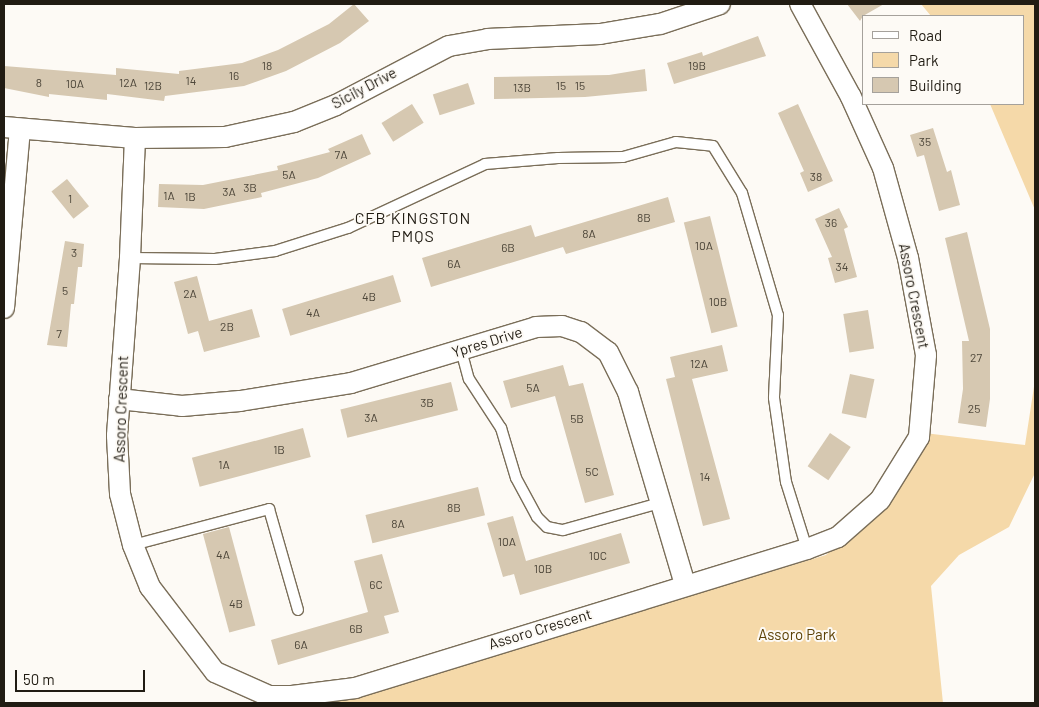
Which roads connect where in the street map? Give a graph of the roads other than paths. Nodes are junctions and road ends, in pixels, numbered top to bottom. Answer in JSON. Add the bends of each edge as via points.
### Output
{"nodes":[{"id":1,"x":720,"y":4,"type":"edge"},
{"id":2,"x":800,"y":4,"type":"edge"},
{"id":3,"x":12,"y":128,"type":"edge"},
{"id":4,"x":135,"y":138,"type":"junction"},
{"id":5,"x":130,"y":258,"type":"junction"},
{"id":6,"x":4,"y":298,"type":"edge"},
{"id":7,"x":461,"y":350,"type":"junction"},
{"id":8,"x":119,"y":399,"type":"junction"},
{"id":9,"x":660,"y":503,"type":"junction"},
{"id":10,"x":133,"y":545,"type":"junction"},
{"id":11,"x":806,"y":549,"type":"junction"},
{"id":12,"x":685,"y":584,"type":"junction"},
{"id":13,"x":298,"y":610,"type":"dead end"}],
"edges":[{"from":1,"to":4,"type":"street","name":"Sicily Drive","via":[[660,24],[600,34],[487,39],[449,46],[336,105],[294,122],[225,137]]},
{"from":2,"to":11,"type":"street","name":"Assoro Crescent","via":[[851,97],[883,168],[908,258],[926,355],[919,437],[880,500],[838,537]]},
{"from":3,"to":4,"type":"street","name":"Sicily Drive"},
{"from":3,"to":6,"type":"street"},
{"from":4,"to":5,"type":"street","name":"Assoro Crescent"},
{"from":5,"to":8,"type":"street","name":"Assoro Crescent"},
{"from":5,"to":11,"type":"lane","via":[[215,259],[275,251],[348,228],[485,164],[623,157],[676,142],[713,146],[742,193],[778,315],[774,398],[786,482]]},
{"from":7,"to":8,"type":"street","name":"Ypres Drive","via":[[351,383],[240,401],[182,406]]},
{"from":7,"to":9,"type":"lane","via":[[469,379],[501,428],[516,478],[536,517],[547,527],[563,530]]},
{"from":7,"to":9,"type":"street","name":"Ypres Drive","via":[[536,327],[562,326],[581,332],[608,352],[628,392]]},
{"from":8,"to":10,"type":"street","name":"Assoro Crescent","via":[[120,494]]},
{"from":9,"to":12,"type":"street","name":"Ypres Drive"},
{"from":10,"to":12,"type":"street","name":"Assoro Crescent","via":[[150,587],[215,672],[269,696],[355,688]]},
{"from":10,"to":13,"type":"lane","via":[[269,509]]},
{"from":11,"to":12,"type":"street","name":"Assoro Crescent"}]}
